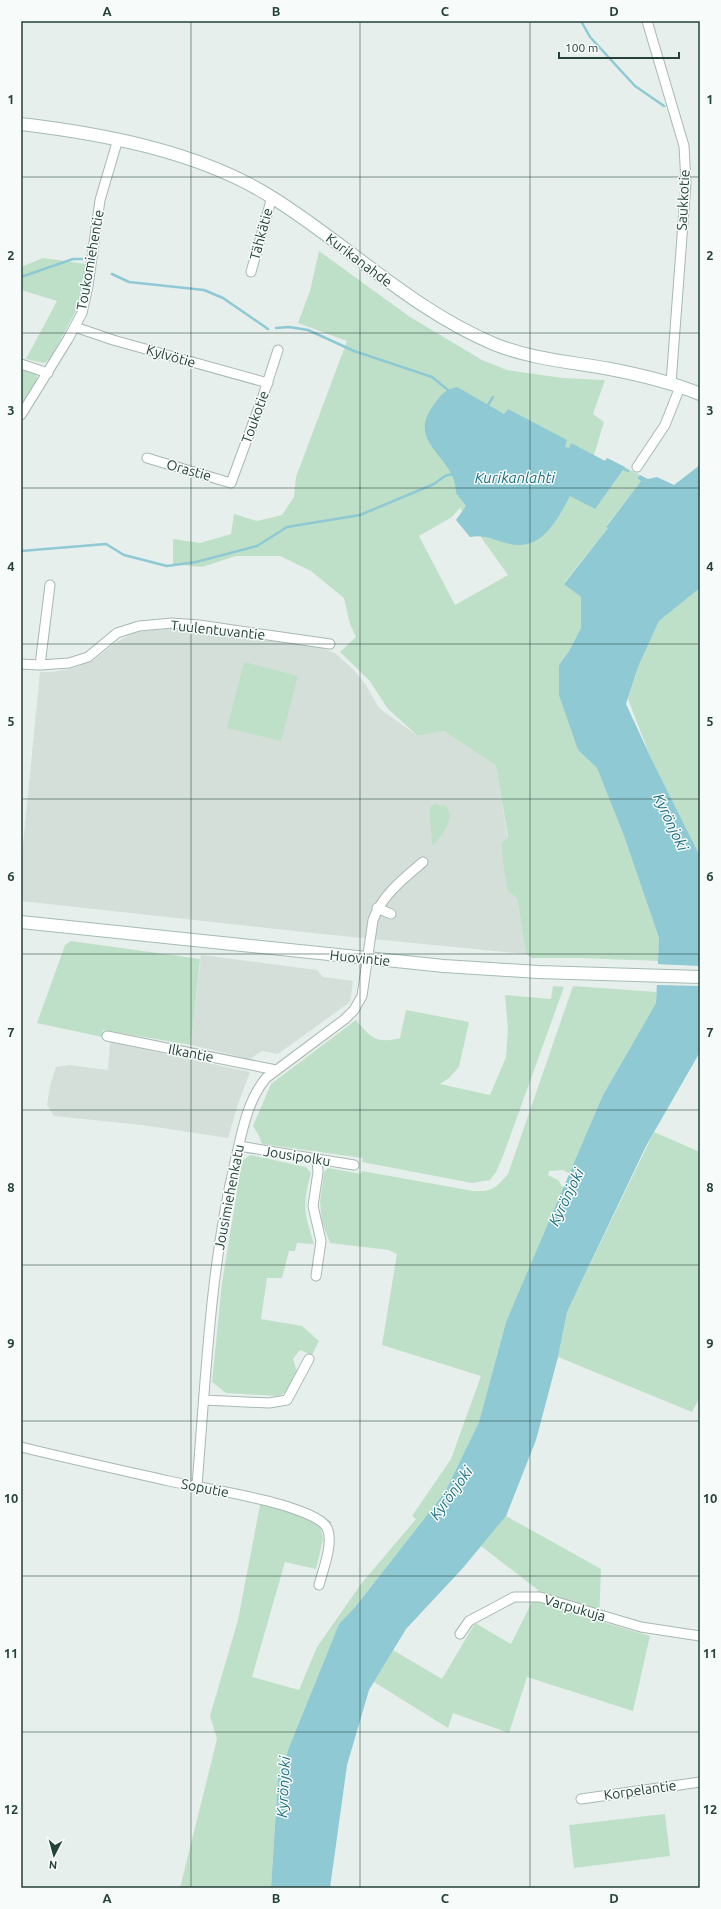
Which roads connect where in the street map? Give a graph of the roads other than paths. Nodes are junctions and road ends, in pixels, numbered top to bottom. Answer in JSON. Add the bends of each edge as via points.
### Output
{"nodes":[{"id":1,"x":647,"y":21,"type":"edge"},
{"id":2,"x":21,"y":124,"type":"edge"},
{"id":3,"x":118,"y":139,"type":"junction"},
{"id":4,"x":272,"y":197,"type":"junction"},
{"id":5,"x":251,"y":272,"type":"dead end"},
{"id":6,"x":75,"y":327,"type":"junction"},
{"id":7,"x":278,"y":350,"type":"dead end"},
{"id":8,"x":21,"y":364,"type":"edge"},
{"id":9,"x":48,"y":373,"type":"junction"},
{"id":10,"x":268,"y":383,"type":"junction"},
{"id":11,"x":676,"y":385,"type":"junction"},
{"id":12,"x":700,"y":394,"type":"edge"},
{"id":13,"x":21,"y":415,"type":"edge"},
{"id":14,"x":147,"y":458,"type":"dead end"},
{"id":15,"x":637,"y":467,"type":"dead end"},
{"id":16,"x":231,"y":483,"type":"joint"},
{"id":17,"x":50,"y":585,"type":"dead end"},
{"id":18,"x":330,"y":644,"type":"dead end"},
{"id":19,"x":21,"y":664,"type":"edge"},
{"id":20,"x":40,"y":665,"type":"junction"},
{"id":21,"x":422,"y":862,"type":"dead end"},
{"id":22,"x":377,"y":908,"type":"junction"},
{"id":23,"x":391,"y":914,"type":"dead end"},
{"id":24,"x":21,"y":922,"type":"edge"},
{"id":25,"x":368,"y":959,"type":"junction"},
{"id":26,"x":700,"y":977,"type":"edge"},
{"id":27,"x":106,"y":1036,"type":"dead end"},
{"id":28,"x":276,"y":1070,"type":"junction"},
{"id":29,"x":239,"y":1146,"type":"junction"},
{"id":30,"x":317,"y":1160,"type":"junction"},
{"id":31,"x":354,"y":1165,"type":"dead end"},
{"id":32,"x":316,"y":1276,"type":"dead end"},
{"id":33,"x":309,"y":1359,"type":"dead end"},
{"id":34,"x":204,"y":1400,"type":"junction"},
{"id":35,"x":21,"y":1447,"type":"edge"},
{"id":36,"x":197,"y":1485,"type":"junction"},
{"id":37,"x":319,"y":1585,"type":"dead end"},
{"id":38,"x":460,"y":1634,"type":"dead end"},
{"id":39,"x":700,"y":1636,"type":"edge"},
{"id":40,"x":700,"y":1782,"type":"edge"},
{"id":41,"x":581,"y":1799,"type":"dead end"}],
"edges":[{"from":1,"to":11,"type":"street","name":"Saukkotie","via":[[684,146],[686,183]]},
{"from":2,"to":3,"type":"main road","name":"Kurikanahde"},
{"from":3,"to":4,"type":"main road","name":"Kurikanahde","via":[[203,165],[236,178]]},
{"from":3,"to":6,"type":"street","name":"Toukomiehentie","via":[[100,200],[88,286],[82,313]]},
{"from":4,"to":5,"type":"street","name":"Tähkätie"},
{"from":4,"to":11,"type":"main road","name":"Kurikanahde","via":[[403,293],[494,344],[520,353],[643,376]]},
{"from":6,"to":9,"type":"street","name":"Toukomiehentie"},
{"from":6,"to":10,"type":"street","name":"Kylvötie"},
{"from":7,"to":10,"type":"street","name":"Toukotie"},
{"from":8,"to":9,"type":"street"},
{"from":9,"to":13,"type":"street","name":"Toukomiehentie"},
{"from":10,"to":16,"type":"street","name":"Toukotie"},
{"from":11,"to":12,"type":"main road","name":"Kurikanahde"},
{"from":11,"to":15,"type":"street","name":"Saukkotie","via":[[665,425]]},
{"from":14,"to":16,"type":"street","name":"Orastie"},
{"from":17,"to":20,"type":"street"},
{"from":18,"to":20,"type":"street","name":"Tuulentuvantie","via":[[172,623],[124,630],[88,657],[69,663]]},
{"from":19,"to":20,"type":"street","name":"Tuulentuvantie"},
{"from":21,"to":22,"type":"street"},
{"from":22,"to":23,"type":"street"},
{"from":22,"to":25,"type":"street","name":"Jousimiehenkatu"},
{"from":24,"to":25,"type":"main road","name":"Huovintie"},
{"from":25,"to":26,"type":"main road","name":"Huovintie","via":[[538,972]]},
{"from":25,"to":28,"type":"street","name":"Jousimiehenkatu","via":[[362,996],[354,1010]]},
{"from":27,"to":28,"type":"street","name":"Ilkantie"},
{"from":28,"to":29,"type":"street","name":"Jousimiehenkatu","via":[[266,1078],[256,1092]]},
{"from":29,"to":30,"type":"street","name":"Jousipolku"},
{"from":29,"to":34,"type":"street","name":"Jousimiehenkatu","via":[[216,1264]]},
{"from":30,"to":31,"type":"street","name":"Jousipolku"},
{"from":30,"to":32,"type":"street","via":[[318,1172],[313,1206],[321,1241]]},
{"from":33,"to":34,"type":"street","via":[[287,1400],[269,1403]]},
{"from":34,"to":36,"type":"street","name":"Jousimiehenkatu"},
{"from":35,"to":36,"type":"street","name":"Soputie","via":[[171,1482]]},
{"from":36,"to":37,"type":"street","name":"Soputie","via":[[282,1505],[323,1523],[330,1537]]},
{"from":38,"to":39,"type":"street","name":"Varpukuja","via":[[469,1621],[514,1597],[540,1597],[641,1626]]},
{"from":40,"to":41,"type":"street","name":"Korpelantie"}]}
